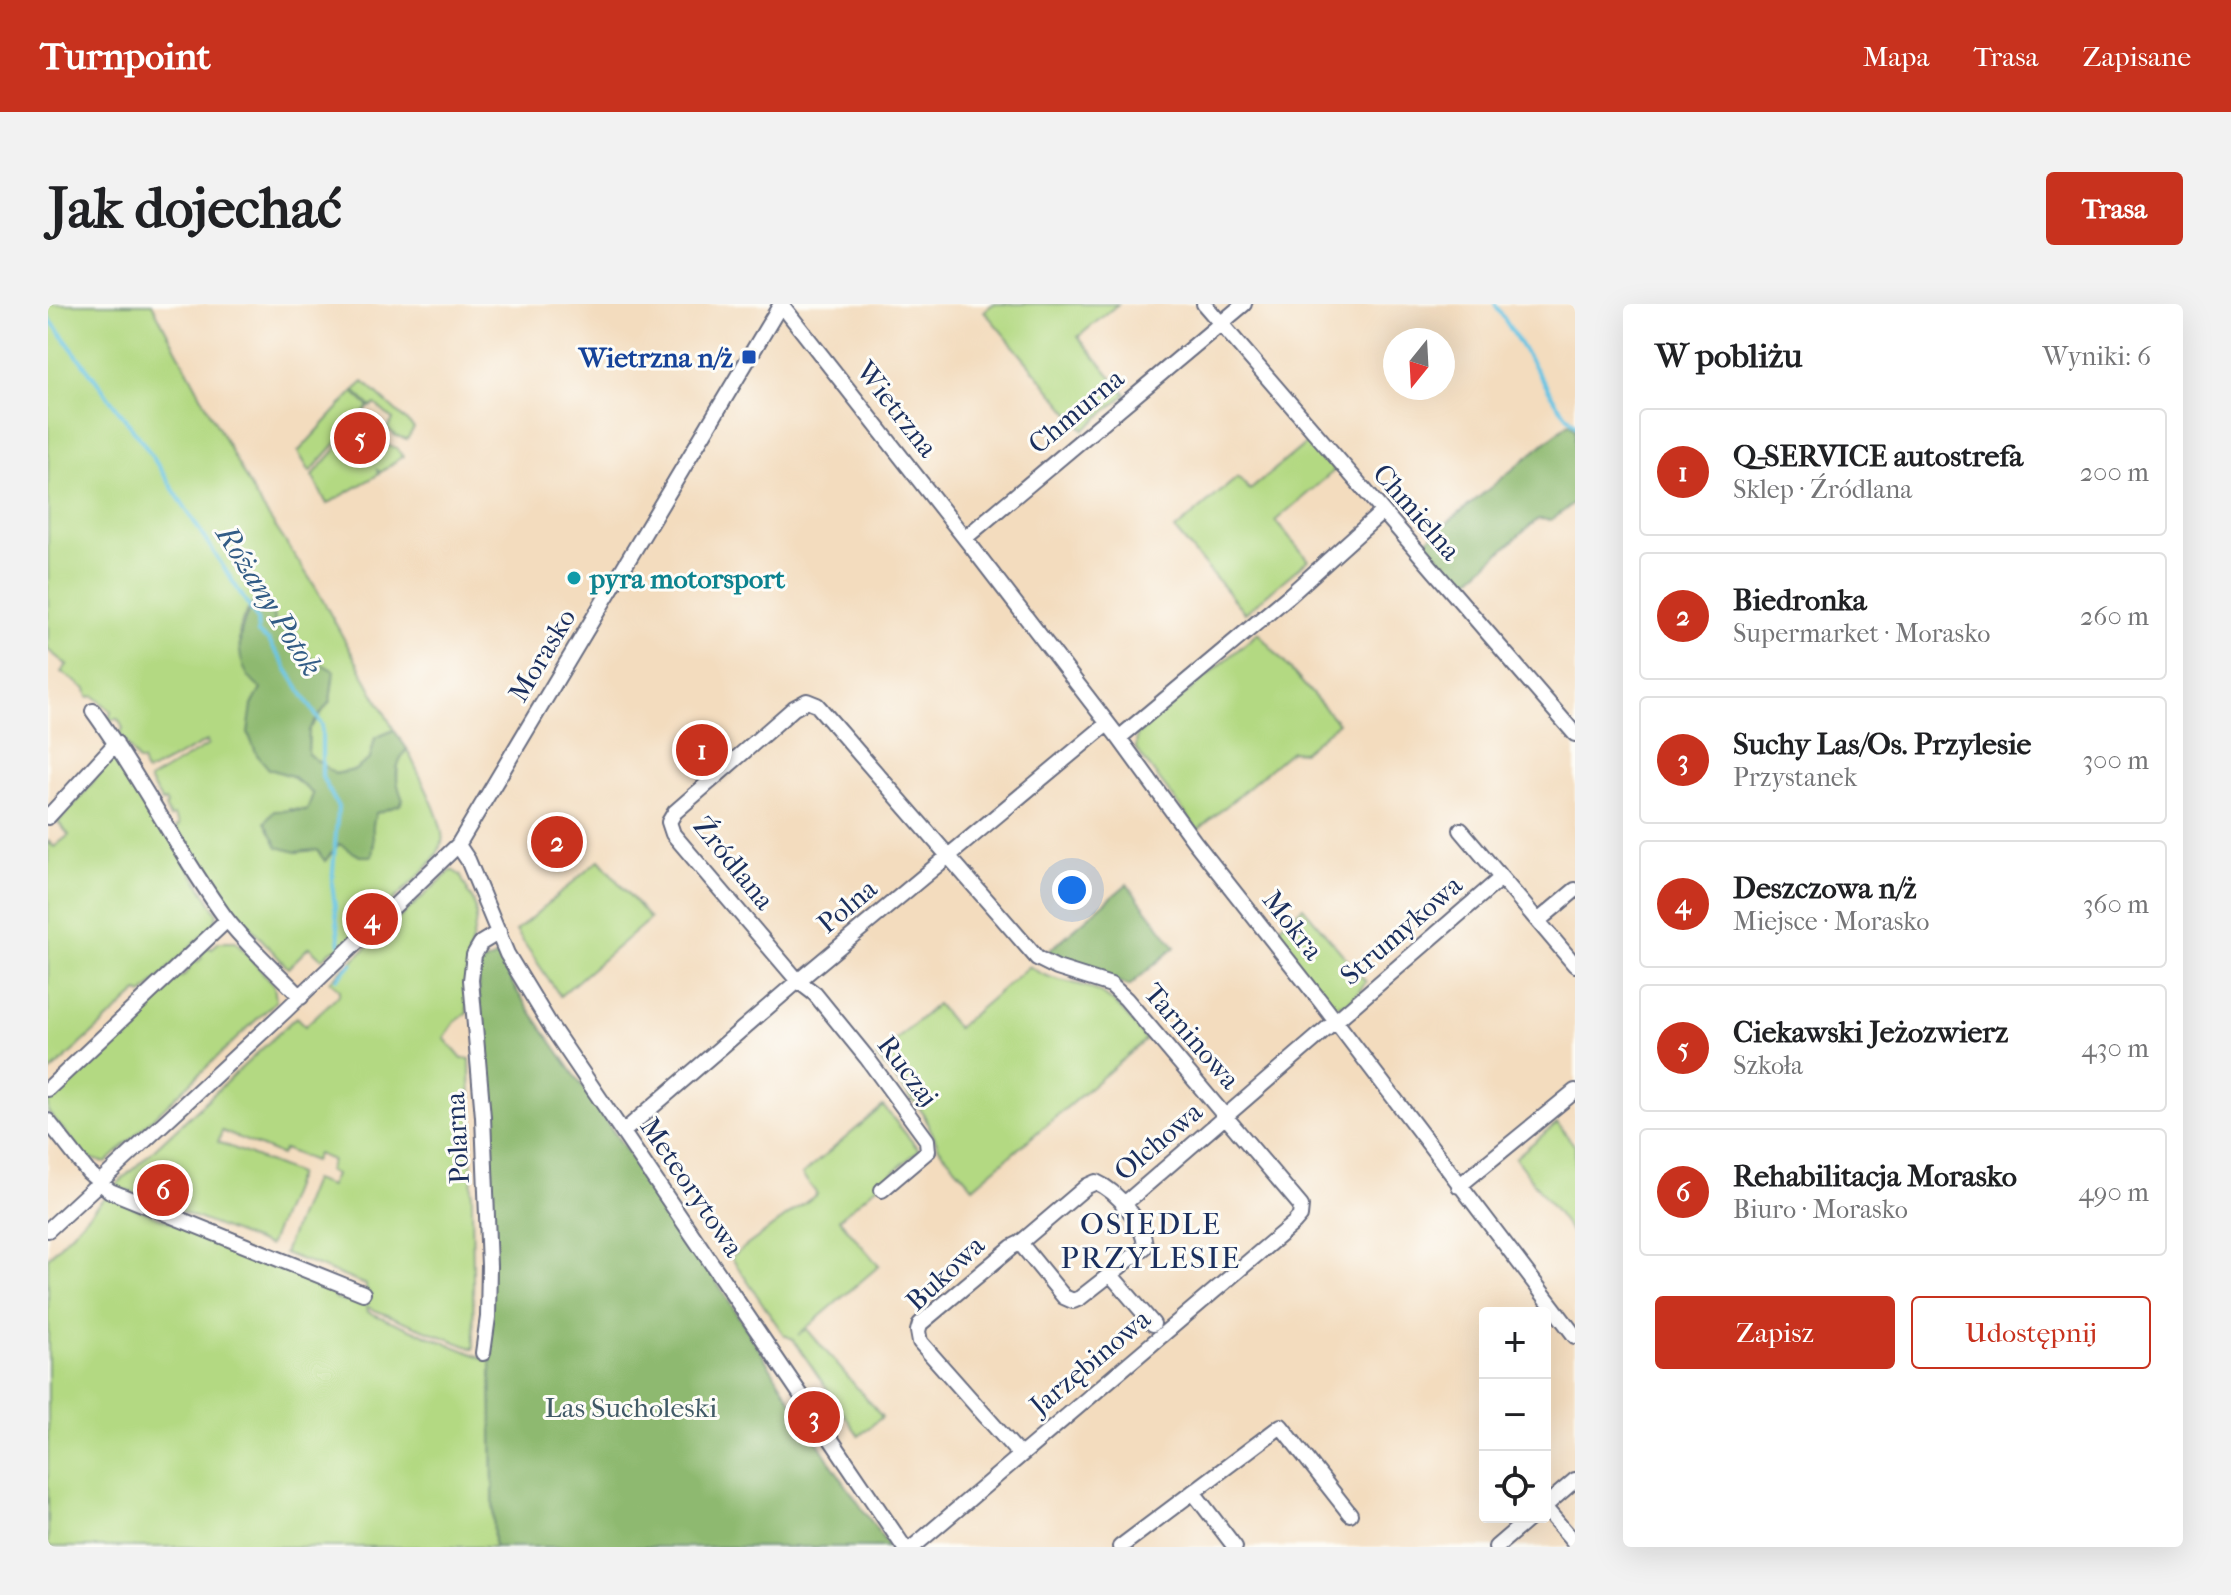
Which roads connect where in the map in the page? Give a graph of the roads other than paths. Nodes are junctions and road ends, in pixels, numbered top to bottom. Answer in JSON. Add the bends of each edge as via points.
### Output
{"nodes":[{"id":1,"x":781,"y":304,"type":"edge"},
{"id":2,"x":1204,"y":304,"type":"edge"},
{"id":3,"x":1244,"y":304,"type":"edge"},
{"id":4,"x":1220,"y":325,"type":"junction"},
{"id":5,"x":1382,"y":512,"type":"junction"},
{"id":6,"x":968,"y":542,"type":"junction"},
{"id":7,"x":93,"y":711,"type":"dead end"},
{"id":8,"x":1107,"y":724,"type":"junction"},
{"id":9,"x":1575,"y":734,"type":"edge"},
{"id":10,"x":1119,"y":738,"type":"junction"},
{"id":11,"x":116,"y":743,"type":"junction"},
{"id":12,"x":48,"y":817,"type":"edge"},
{"id":13,"x":1461,"y":830,"type":"dead end"},
{"id":14,"x":458,"y":845,"type":"junction"},
{"id":15,"x":948,"y":856,"type":"junction"},
{"id":16,"x":1501,"y":878,"type":"junction"},
{"id":17,"x":1575,"y":890,"type":"edge"},
{"id":18,"x":227,"y":920,"type":"junction"},
{"id":19,"x":1538,"y":921,"type":"junction"},
{"id":20,"x":499,"y":932,"type":"junction"},
{"id":21,"x":1575,"y":965,"type":"edge"},
{"id":22,"x":798,"y":981,"type":"junction"},
{"id":23,"x":301,"y":997,"type":"junction"},
{"id":24,"x":1336,"y":1022,"type":"junction"},
{"id":25,"x":48,"y":1089,"type":"edge"},
{"id":26,"x":1575,"y":1091,"type":"edge"},
{"id":27,"x":1226,"y":1117,"type":"junction"},
{"id":28,"x":48,"y":1121,"type":"edge"},
{"id":29,"x":623,"y":1132,"type":"junction"},
{"id":30,"x":98,"y":1183,"type":"junction"},
{"id":31,"x":1459,"y":1186,"type":"junction"},
{"id":32,"x":882,"y":1190,"type":"dead end"},
{"id":33,"x":1123,"y":1205,"type":"junction"},
{"id":34,"x":1300,"y":1216,"type":"joint"},
{"id":35,"x":48,"y":1230,"type":"edge"},
{"id":36,"x":1020,"y":1243,"type":"junction"},
{"id":37,"x":1111,"y":1275,"type":"junction"},
{"id":38,"x":363,"y":1293,"type":"dead end"},
{"id":39,"x":1153,"y":1324,"type":"dead end"},
{"id":40,"x":1575,"y":1336,"type":"edge"},
{"id":41,"x":483,"y":1353,"type":"dead end"},
{"id":42,"x":1020,"y":1455,"type":"junction"},
{"id":43,"x":1575,"y":1480,"type":"edge"},
{"id":44,"x":1193,"y":1492,"type":"junction"},
{"id":45,"x":1551,"y":1502,"type":"edge"},
{"id":46,"x":1350,"y":1514,"type":"dead end"},
{"id":47,"x":1551,"y":1514,"type":"edge"},
{"id":48,"x":1524,"y":1523,"type":"edge"},
{"id":49,"x":1575,"y":1543,"type":"edge"},
{"id":50,"x":904,"y":1547,"type":"edge"},
{"id":51,"x":913,"y":1547,"type":"edge"},
{"id":52,"x":1120,"y":1547,"type":"edge"},
{"id":53,"x":1235,"y":1547,"type":"edge"},
{"id":54,"x":1496,"y":1547,"type":"edge"}],
"edges":[{"from":1,"to":6,"type":"street","name":"Wietrzna"},
{"from":1,"to":14,"type":"street","name":"Morasko"},
{"from":2,"to":4,"type":"street","name":"Chmielna"},
{"from":3,"to":4,"type":"street","name":"Chmurna"},
{"from":4,"to":5,"type":"street","name":"Chmielna"},
{"from":4,"to":6,"type":"street","name":"Chmurna"},
{"from":5,"to":9,"type":"street","name":"Chmielna"},
{"from":5,"to":10,"type":"street"},
{"from":6,"to":8,"type":"street","name":"Mokra"},
{"from":7,"to":11,"type":"street"},
{"from":8,"to":10,"type":"street","name":"Mokra"},
{"from":8,"to":15,"type":"street","name":"Polna"},
{"from":10,"to":24,"type":"street","name":"Mokra"},
{"from":11,"to":12,"type":"street"},
{"from":11,"to":18,"type":"street"},
{"from":13,"to":16,"type":"street"},
{"from":14,"to":20,"type":"street","name":"Meteorytowa"},
{"from":14,"to":23,"type":"street","name":"Morasko"},
{"from":15,"to":22,"type":"street","name":"Polna"},
{"from":15,"to":22,"type":"street","name":"Źródlana","via":[[817,705],[807,701],[794,708],[669,822],[673,834]]},
{"from":15,"to":27,"type":"street","name":"Tarninowa","via":[[1037,958],[1111,985],[1126,999]]},
{"from":16,"to":19,"type":"street"},
{"from":16,"to":24,"type":"street","name":"Strumykowa"},
{"from":17,"to":19,"type":"street"},
{"from":18,"to":23,"type":"street"},
{"from":18,"to":25,"type":"street"},
{"from":19,"to":21,"type":"street"},
{"from":20,"to":29,"type":"street","name":"Meteorytowa","via":[[536,1003]]},
{"from":20,"to":41,"type":"street","name":"Polarna","via":[[481,943],[474,955],[471,980],[489,1266]]},
{"from":22,"to":29,"type":"street","name":"Polna"},
{"from":22,"to":32,"type":"street","name":"Ruczaj","via":[[867,1058],[927,1140],[928,1151]]},
{"from":23,"to":30,"type":"street","name":"Morasko"},
{"from":24,"to":27,"type":"street","name":"Olchowa"},
{"from":24,"to":31,"type":"street","name":"Mokra"},
{"from":26,"to":31,"type":"street"},
{"from":27,"to":33,"type":"street","name":"Olchowa"},
{"from":27,"to":34,"type":"street","name":"Tarninowa","via":[[1301,1206]]},
{"from":28,"to":30,"type":"street"},
{"from":29,"to":50,"type":"street","name":"Meteorytowa"},
{"from":30,"to":35,"type":"street","name":"Morasko"},
{"from":30,"to":38,"type":"street"},
{"from":31,"to":40,"type":"street","name":"Mokra"},
{"from":33,"to":36,"type":"street","via":[[1096,1182]]},
{"from":33,"to":37,"type":"street","via":[[1139,1226],[1145,1247]]},
{"from":34,"to":42,"type":"street","name":"Jarzębinowa"},
{"from":36,"to":37,"type":"street","via":[[1073,1301]]},
{"from":36,"to":42,"type":"street","name":"Bukowa","via":[[918,1331],[920,1342]]},
{"from":37,"to":39,"type":"street"},
{"from":42,"to":51,"type":"street","name":"Jarzębinowa"},
{"from":43,"to":45,"type":"street"},
{"from":44,"to":46,"type":"street","via":[[1281,1426]]},
{"from":44,"to":52,"type":"street"},
{"from":44,"to":53,"type":"street"},
{"from":47,"to":49,"type":"street"},
{"from":48,"to":54,"type":"street"}]}
